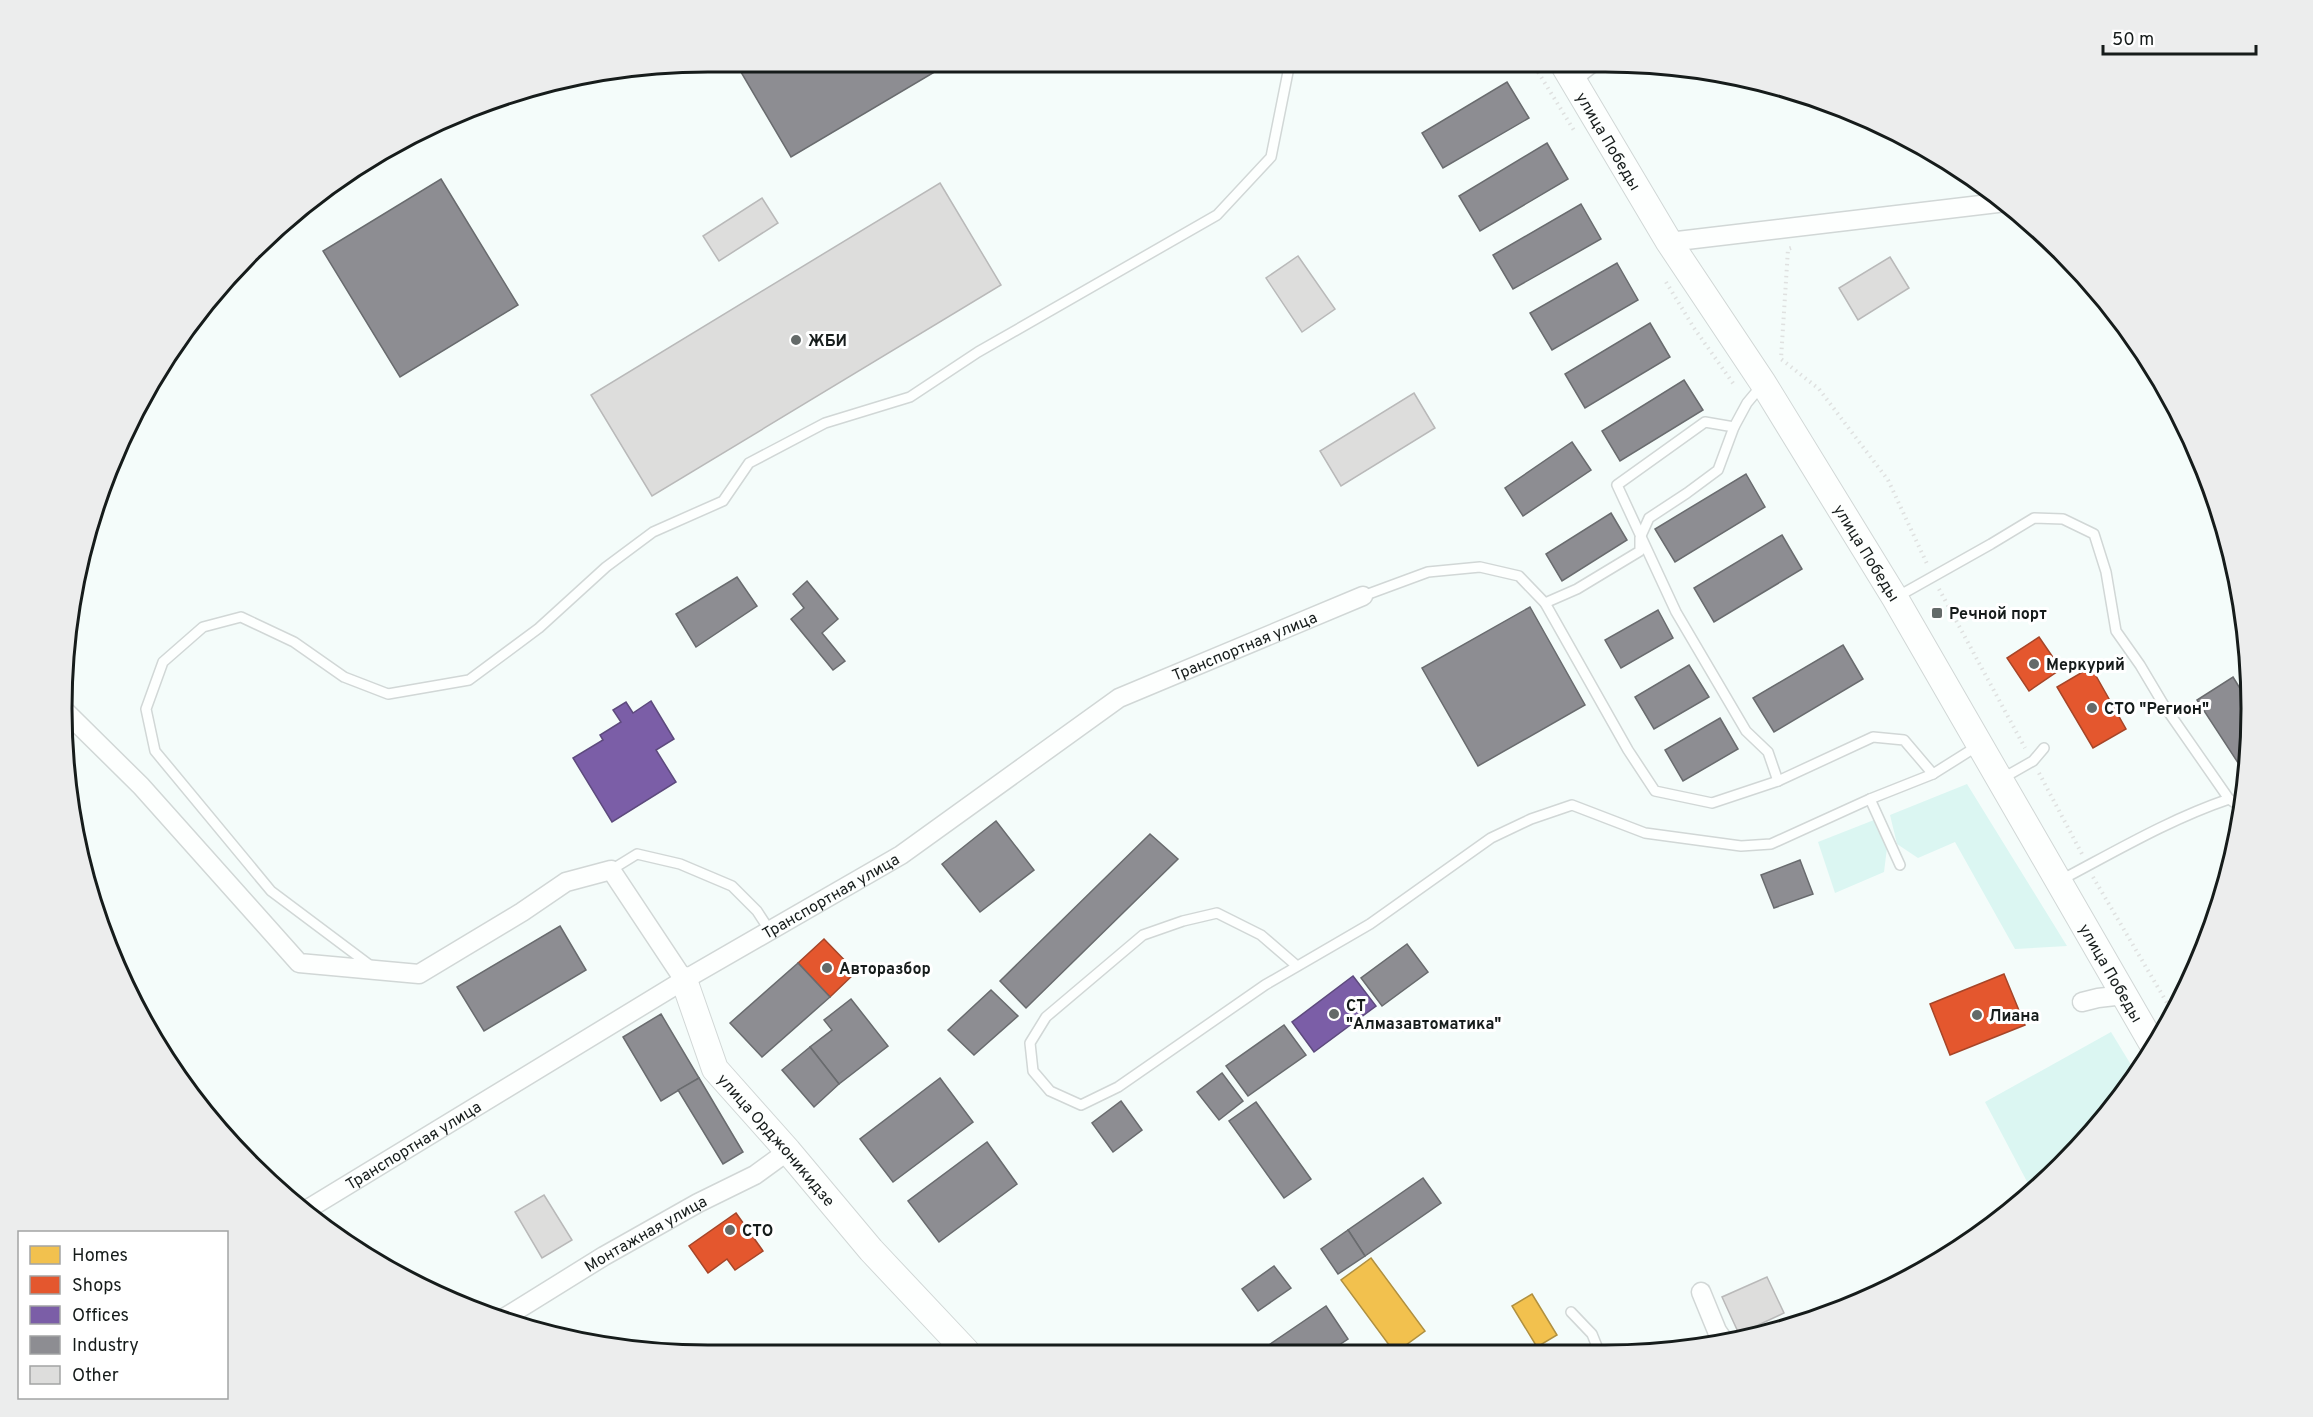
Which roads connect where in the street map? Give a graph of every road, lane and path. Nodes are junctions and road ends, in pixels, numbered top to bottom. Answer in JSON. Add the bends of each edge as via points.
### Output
{"nodes":[{"id":1,"x":1288,"y":72,"type":"edge"},
{"id":2,"x":1538,"y":72,"type":"edge"},
{"id":3,"x":1578,"y":72,"type":"edge"},
{"id":4,"x":1578,"y":137,"type":"dead end"},
{"id":5,"x":1992,"y":204,"type":"edge"},
{"id":6,"x":1669,"y":242,"type":"junction"},
{"id":7,"x":1800,"y":247,"type":"dead end"},
{"id":8,"x":1663,"y":278,"type":"dead end"},
{"id":9,"x":1755,"y":393,"type":"junction"},
{"id":10,"x":1734,"y":427,"type":"junction"},
{"id":11,"x":1640,"y":538,"type":"junction"},
{"id":12,"x":1933,"y":577,"type":"junction"},
{"id":13,"x":1363,"y":596,"type":"joint"},
{"id":14,"x":1895,"y":598,"type":"junction"},
{"id":15,"x":1545,"y":603,"type":"junction"},
{"id":16,"x":72,"y":718,"type":"edge"},
{"id":17,"x":1981,"y":744,"type":"junction"},
{"id":18,"x":2044,"y":748,"type":"dead end"},
{"id":19,"x":2033,"y":761,"type":"junction"},
{"id":20,"x":1933,"y":774,"type":"junction"},
{"id":21,"x":2001,"y":779,"type":"junction"},
{"id":22,"x":1778,"y":781,"type":"junction"},
{"id":23,"x":1870,"y":799,"type":"junction"},
{"id":24,"x":2229,"y":799,"type":"junction"},
{"id":25,"x":2234,"y":802,"type":"edge"},
{"id":26,"x":1900,"y":865,"type":"dead end"},
{"id":27,"x":2088,"y":866,"type":"junction"},
{"id":28,"x":611,"y":870,"type":"junction"},
{"id":29,"x":2058,"y":881,"type":"junction"},
{"id":30,"x":770,"y":931,"type":"junction"},
{"id":31,"x":1297,"y":966,"type":"junction"},
{"id":32,"x":376,"y":970,"type":"junction"},
{"id":33,"x":684,"y":980,"type":"junction"},
{"id":34,"x":2124,"y":995,"type":"junction"},
{"id":35,"x":2082,"y":1002,"type":"dead end"},
{"id":36,"x":2168,"y":1004,"type":"edge"},
{"id":37,"x":2149,"y":1038,"type":"edge"},
{"id":38,"x":788,"y":1151,"type":"junction"},
{"id":39,"x":313,"y":1206,"type":"edge"},
{"id":40,"x":1701,"y":1292,"type":"dead end"},
{"id":41,"x":1571,"y":1312,"type":"dead end"},
{"id":42,"x":512,"y":1313,"type":"edge"},
{"id":43,"x":1720,"y":1335,"type":"edge"},
{"id":44,"x":960,"y":1345,"type":"edge"},
{"id":45,"x":1596,"y":1345,"type":"edge"}],
"edges":[{"from":1,"to":32,"type":"lane","via":[[1271,157],[1217,215],[998,340],[910,397],[825,423],[749,463],[723,501],[653,532],[470,680],[388,694],[344,677],[294,642],[241,617],[203,627],[162,662],[146,709],[155,751],[271,891]]},
{"from":2,"to":4,"type":"path"},
{"from":3,"to":6,"type":"main road","name":"улица Победы"},
{"from":5,"to":6,"type":"street"},
{"from":6,"to":9,"type":"main road","name":"улица Победы"},
{"from":7,"to":12,"type":"path","via":[[1788,249],[1781,360],[1819,389],[1888,480]]},
{"from":8,"to":9,"type":"path","via":[[1694,328]]},
{"from":9,"to":10,"type":"lane"},
{"from":9,"to":14,"type":"main road","name":"улица Победы"},
{"from":10,"to":11,"type":"lane","via":[[1718,470],[1649,518]]},
{"from":10,"to":11,"type":"lane","via":[[1705,422],[1617,485]]},
{"from":11,"to":15,"type":"lane","via":[[1640,551]]},
{"from":11,"to":22,"type":"lane","via":[[1676,612],[1746,731],[1768,752]]},
{"from":12,"to":14,"type":"lane"},
{"from":12,"to":19,"type":"path"},
{"from":12,"to":24,"type":"lane","via":[[2034,518],[2063,519],[2094,534],[2106,572],[2116,631]]},
{"from":13,"to":15,"type":"lane","via":[[1428,572],[1480,567],[1519,576]]},
{"from":13,"to":30,"type":"street","name":"Транспортная улица","via":[[1119,698],[901,855]]},
{"from":14,"to":17,"type":"main road","name":"улица Победы"},
{"from":15,"to":22,"type":"lane","via":[[1655,791],[1712,803]]},
{"from":16,"to":32,"type":"street","via":[[141,786],[299,963]]},
{"from":17,"to":20,"type":"lane"},
{"from":17,"to":21,"type":"main road","name":"улица Победы"},
{"from":18,"to":19,"type":"lane"},
{"from":19,"to":21,"type":"lane"},
{"from":19,"to":27,"type":"path"},
{"from":20,"to":22,"type":"lane","via":[[1904,740],[1873,737]]},
{"from":20,"to":23,"type":"lane"},
{"from":21,"to":29,"type":"main road","name":"улица Победы"},
{"from":23,"to":26,"type":"lane"},
{"from":23,"to":31,"type":"lane","via":[[1771,844],[1741,846],[1645,833],[1572,806],[1491,838],[1370,924]]},
{"from":24,"to":25,"type":"lane"},
{"from":24,"to":27,"type":"lane","via":[[2134,840]]},
{"from":27,"to":29,"type":"lane"},
{"from":27,"to":36,"type":"path","via":[[2096,886]]},
{"from":28,"to":30,"type":"lane","via":[[637,854],[680,864],[732,886]]},
{"from":28,"to":32,"type":"street","via":[[566,882],[418,974]]},
{"from":28,"to":33,"type":"street","name":"улица Орджоникидзе"},
{"from":29,"to":34,"type":"main road","name":"улица Победы"},
{"from":30,"to":33,"type":"street","name":"Транспортная улица"},
{"from":31,"to":31,"type":"lane","via":[[1118,1087],[1081,1105],[1050,1091],[1033,1071],[1030,1043],[1046,1017],[1143,935],[1217,914],[1261,935]]},
{"from":33,"to":38,"type":"main road","name":"улица Орджоникидзе","via":[[715,1069]]},
{"from":33,"to":39,"type":"street","name":"Транспортная улица"},
{"from":34,"to":35,"type":"street"},
{"from":34,"to":37,"type":"main road","name":"улица Победы"},
{"from":38,"to":42,"type":"street","name":"Монтажная улица","via":[[755,1175],[604,1256]]},
{"from":38,"to":44,"type":"main road","name":"улица Орджоникидзе","via":[[871,1250]]},
{"from":40,"to":43,"type":"street"},
{"from":41,"to":45,"type":"lane","via":[[1592,1334]]}]}
